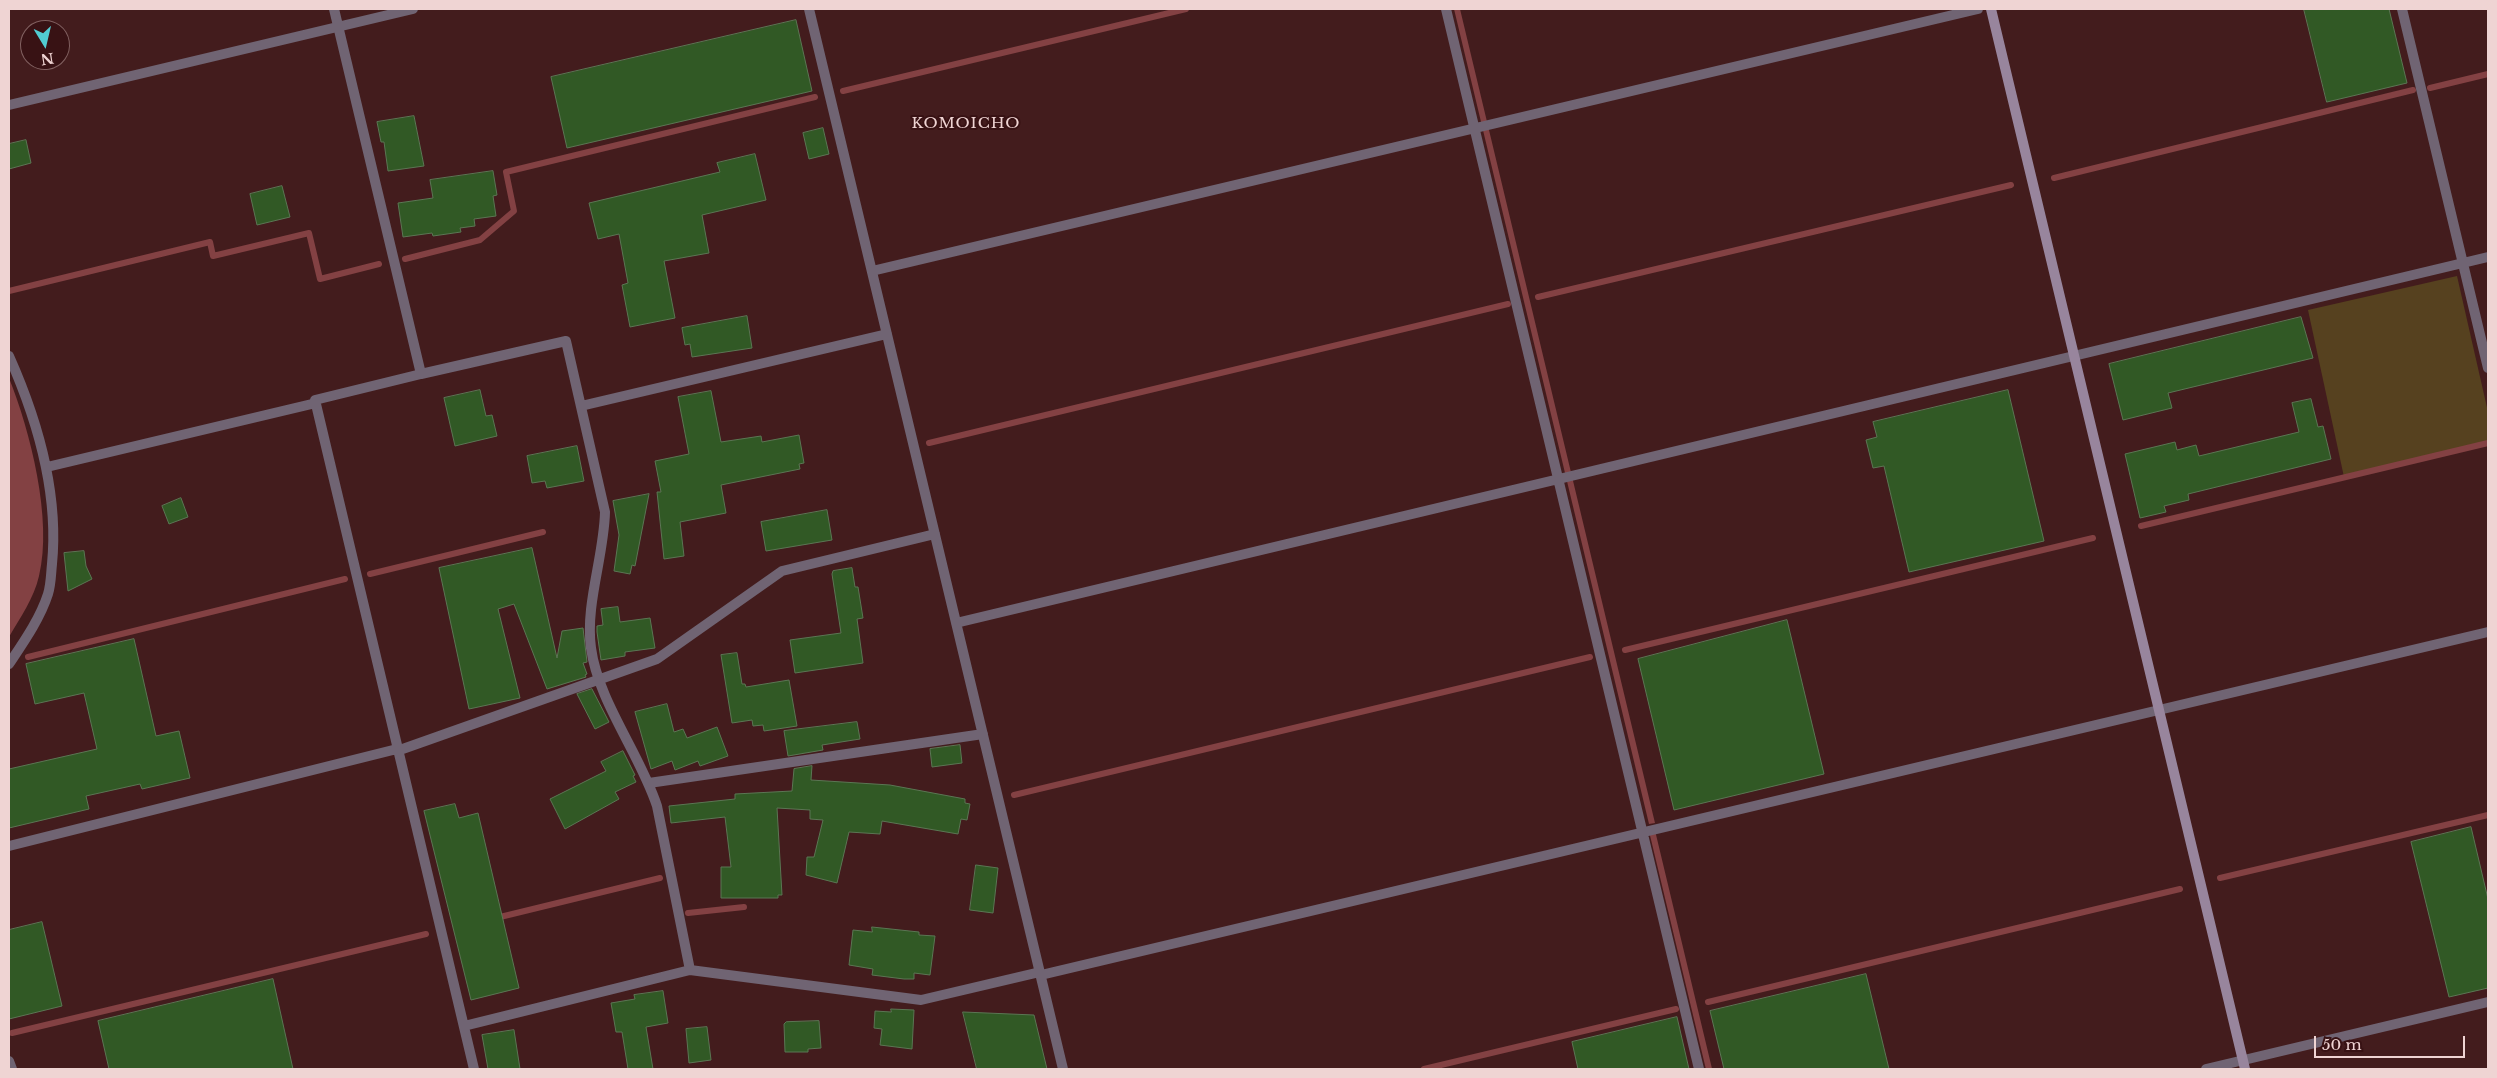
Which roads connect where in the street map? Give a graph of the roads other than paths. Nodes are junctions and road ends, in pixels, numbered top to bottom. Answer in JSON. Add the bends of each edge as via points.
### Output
{"nodes":[{"id":1,"x":334,"y":9,"type":"edge"},
{"id":2,"x":413,"y":9,"type":"edge"},
{"id":3,"x":809,"y":9,"type":"edge"},
{"id":4,"x":1446,"y":9,"type":"edge"},
{"id":5,"x":1978,"y":9,"type":"edge"},
{"id":6,"x":1991,"y":9,"type":"edge"},
{"id":7,"x":2402,"y":9,"type":"edge"},
{"id":8,"x":338,"y":27,"type":"junction"},
{"id":9,"x":9,"y":106,"type":"edge"},
{"id":10,"x":1481,"y":125,"type":"junction"},
{"id":11,"x":2488,"y":257,"type":"edge"},
{"id":12,"x":2463,"y":263,"type":"junction"},
{"id":13,"x":872,"y":272,"type":"junction"},
{"id":14,"x":887,"y":334,"type":"junction"},
{"id":15,"x":9,"y":356,"type":"edge"},
{"id":16,"x":2074,"y":356,"type":"junction"},
{"id":17,"x":2488,"y":368,"type":"edge"},
{"id":18,"x":421,"y":374,"type":"junction"},
{"id":19,"x":316,"y":403,"type":"junction"},
{"id":20,"x":581,"y":406,"type":"junction"},
{"id":21,"x":47,"y":467,"type":"junction"},
{"id":22,"x":1561,"y":478,"type":"junction"},
{"id":23,"x":935,"y":534,"type":"junction"},
{"id":24,"x":956,"y":623,"type":"junction"},
{"id":25,"x":2488,"y":632,"type":"edge"},
{"id":26,"x":9,"y":664,"type":"edge"},
{"id":27,"x":598,"y":680,"type":"junction"},
{"id":28,"x":2160,"y":709,"type":"junction"},
{"id":29,"x":983,"y":734,"type":"junction"},
{"id":30,"x":397,"y":750,"type":"junction"},
{"id":31,"x":649,"y":783,"type":"junction"},
{"id":32,"x":1642,"y":832,"type":"junction"},
{"id":33,"x":9,"y":846,"type":"edge"},
{"id":34,"x":690,"y":970,"type":"junction"},
{"id":35,"x":1040,"y":973,"type":"junction"},
{"id":36,"x":2488,"y":1002,"type":"edge"},
{"id":37,"x":464,"y":1026,"type":"junction"},
{"id":38,"x":9,"y":1061,"type":"edge"},
{"id":39,"x":2244,"y":1065,"type":"edge"},
{"id":40,"x":12,"y":1069,"type":"edge"},
{"id":41,"x":474,"y":1069,"type":"edge"},
{"id":42,"x":1063,"y":1069,"type":"edge"},
{"id":43,"x":1699,"y":1069,"type":"edge"},
{"id":44,"x":2206,"y":1069,"type":"edge"}],
"edges":[{"from":1,"to":8,"type":"street"},
{"from":2,"to":8,"type":"street"},
{"from":3,"to":13,"type":"street"},
{"from":4,"to":10,"type":"street"},
{"from":5,"to":10,"type":"street"},
{"from":6,"to":16,"type":"street"},
{"from":7,"to":12,"type":"street"},
{"from":8,"to":9,"type":"street"},
{"from":8,"to":18,"type":"street"},
{"from":10,"to":13,"type":"street"},
{"from":10,"to":22,"type":"street"},
{"from":11,"to":12,"type":"street"},
{"from":12,"to":16,"type":"street"},
{"from":12,"to":17,"type":"street"},
{"from":13,"to":14,"type":"street"},
{"from":14,"to":20,"type":"street"},
{"from":14,"to":23,"type":"street"},
{"from":15,"to":21,"type":"street","via":[[30,406]]},
{"from":16,"to":22,"type":"street"},
{"from":16,"to":28,"type":"street"},
{"from":18,"to":19,"type":"street","via":[[316,400]]},
{"from":18,"to":20,"type":"street","via":[[566,341]]},
{"from":19,"to":21,"type":"street"},
{"from":19,"to":30,"type":"street"},
{"from":20,"to":27,"type":"street","via":[[605,512],[590,626]]},
{"from":21,"to":26,"type":"street","via":[[54,544],[48,594],[29,634]]},
{"from":22,"to":24,"type":"street"},
{"from":22,"to":32,"type":"street"},
{"from":23,"to":24,"type":"street"},
{"from":23,"to":27,"type":"street","via":[[782,571],[657,659]]},
{"from":24,"to":29,"type":"street"},
{"from":25,"to":28,"type":"street"},
{"from":27,"to":30,"type":"street"},
{"from":27,"to":31,"type":"street"},
{"from":28,"to":32,"type":"street"},
{"from":28,"to":39,"type":"street"},
{"from":29,"to":31,"type":"street"},
{"from":29,"to":35,"type":"street"},
{"from":30,"to":33,"type":"street"},
{"from":30,"to":37,"type":"street"},
{"from":31,"to":34,"type":"street","via":[[657,806]]},
{"from":32,"to":35,"type":"street"},
{"from":32,"to":43,"type":"street"},
{"from":34,"to":35,"type":"street","via":[[921,1000]]},
{"from":34,"to":37,"type":"street"},
{"from":35,"to":42,"type":"street"},
{"from":36,"to":39,"type":"street"},
{"from":37,"to":41,"type":"street"},
{"from":38,"to":40,"type":"street"},
{"from":39,"to":44,"type":"street"}]}
